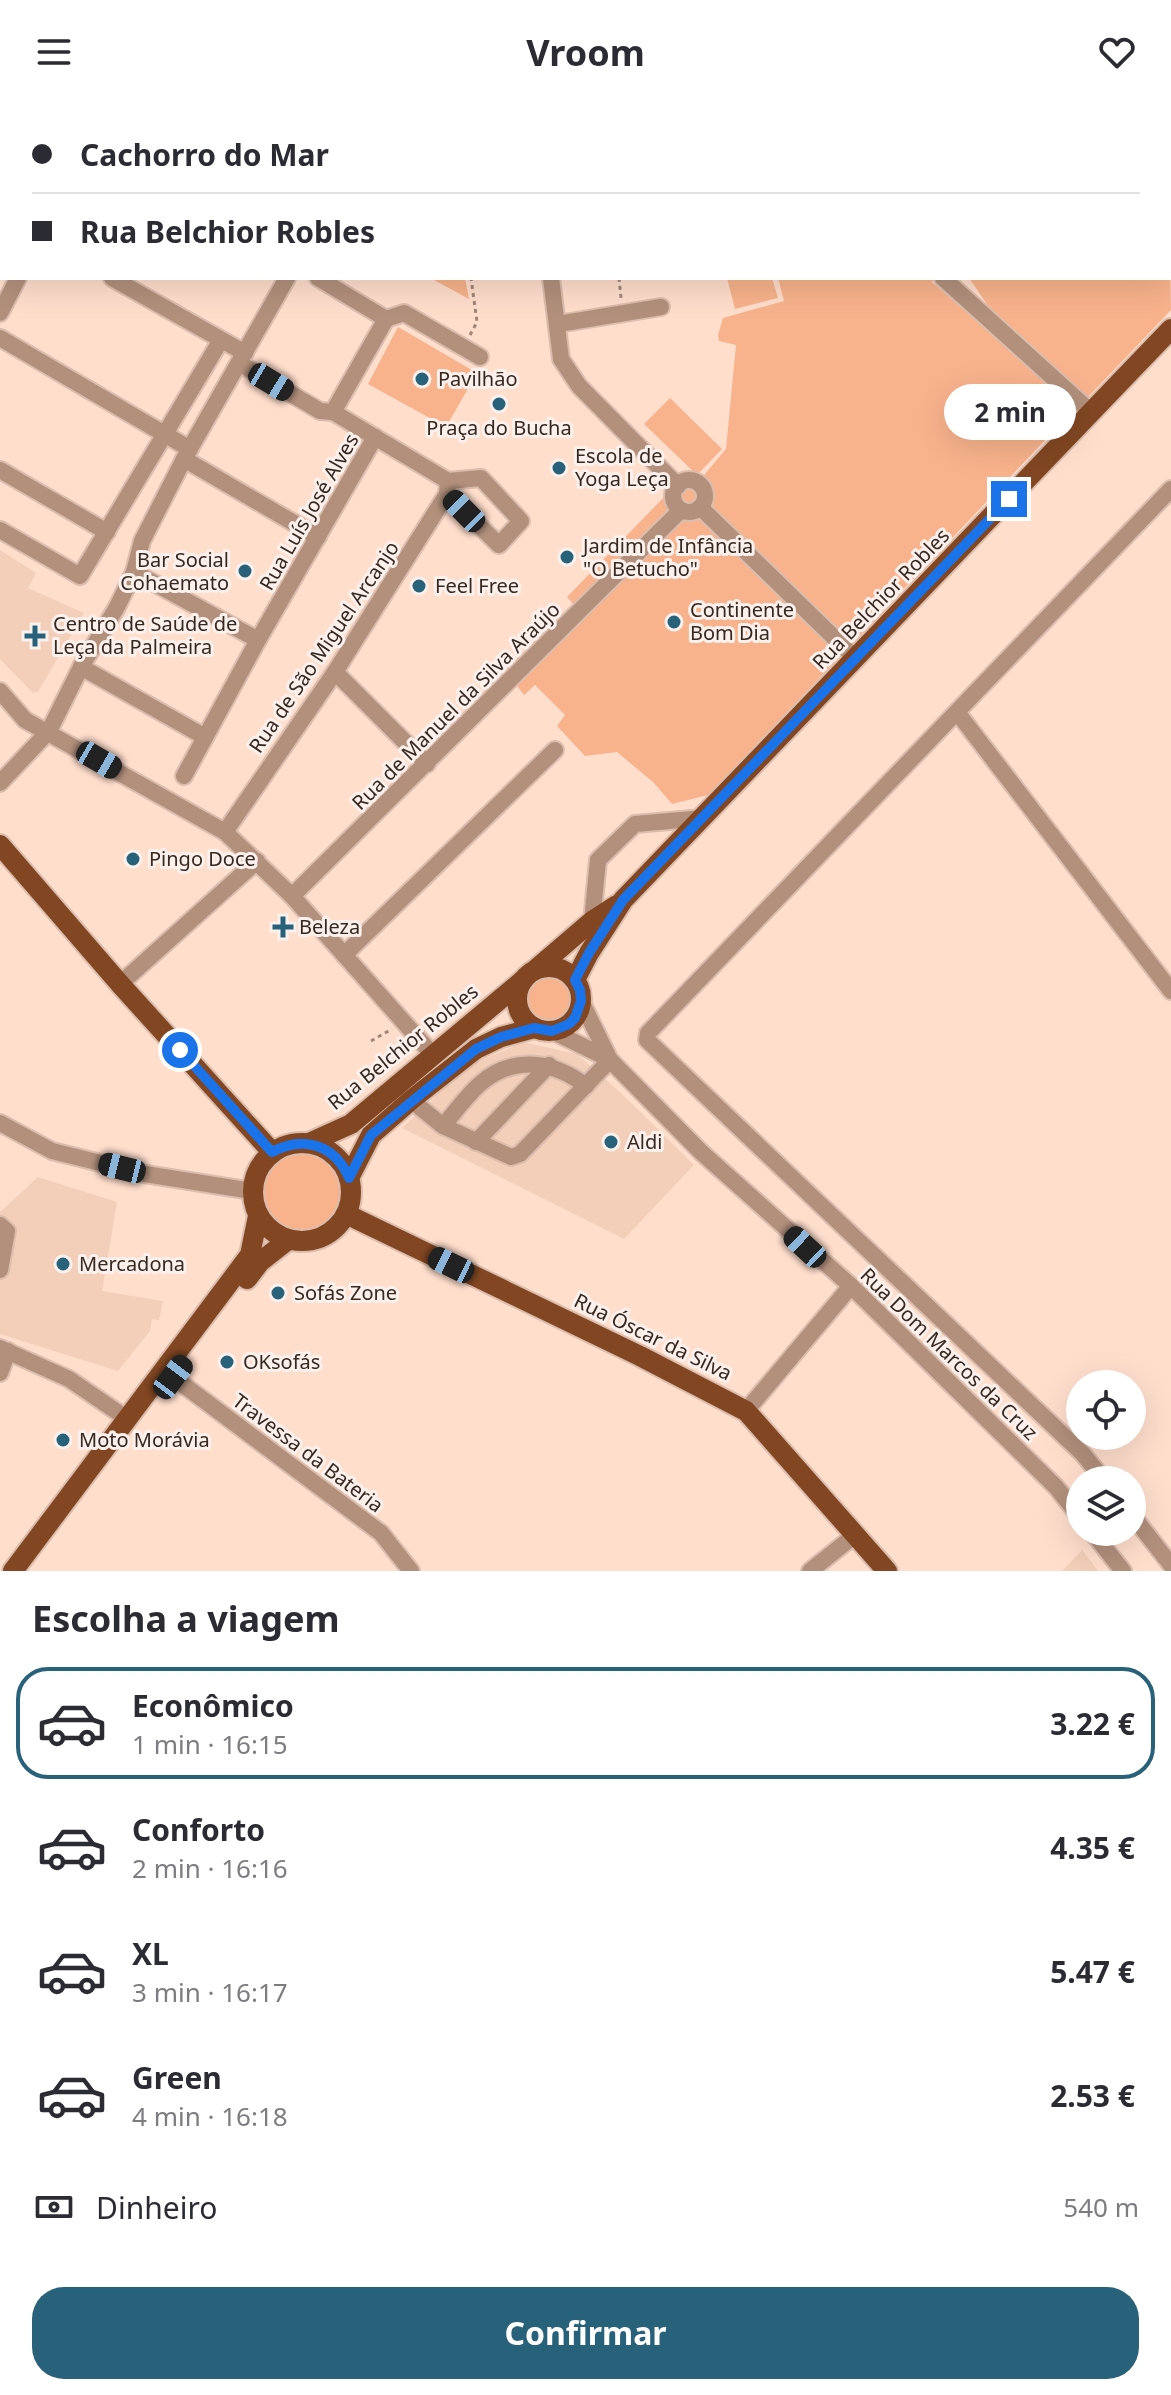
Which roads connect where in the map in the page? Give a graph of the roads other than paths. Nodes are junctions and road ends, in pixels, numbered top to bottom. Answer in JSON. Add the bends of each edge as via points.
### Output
{"nodes":[{"id":1,"x":17,"y":280,"type":"edge"},
{"id":2,"x":116,"y":280,"type":"edge"},
{"id":3,"x":286,"y":280,"type":"edge"},
{"id":4,"x":321,"y":280,"type":"edge"},
{"id":5,"x":551,"y":280,"type":"edge"},
{"id":6,"x":945,"y":280,"type":"edge"},
{"id":7,"x":661,"y":307,"type":"dead end"},
{"id":8,"x":0,"y":313,"type":"edge"},
{"id":9,"x":386,"y":319,"type":"junction"},
{"id":10,"x":558,"y":324,"type":"junction"},
{"id":11,"x":1171,"y":329,"type":"edge"},
{"id":12,"x":0,"y":338,"type":"edge"},
{"id":13,"x":221,"y":340,"type":"junction"},
{"id":14,"x":480,"y":357,"type":"dead end"},
{"id":15,"x":242,"y":358,"type":"junction"},
{"id":16,"x":333,"y":412,"type":"junction"},
{"id":17,"x":1091,"y":412,"type":"junction"},
{"id":18,"x":166,"y":434,"type":"junction"},
{"id":19,"x":375,"y":437,"type":"junction"},
{"id":20,"x":187,"y":454,"type":"junction"},
{"id":21,"x":0,"y":470,"type":"edge"},
{"id":22,"x":678,"y":486,"type":"junction"},
{"id":23,"x":448,"y":488,"type":"joint"},
{"id":24,"x":1170,"y":493,"type":"edge"},
{"id":25,"x":700,"y":507,"type":"junction"},
{"id":26,"x":681,"y":510,"type":"junction"},
{"id":27,"x":0,"y":530,"type":"edge"},
{"id":28,"x":107,"y":532,"type":"junction"},
{"id":29,"x":318,"y":537,"type":"junction"},
{"id":30,"x":134,"y":572,"type":"junction"},
{"id":31,"x":258,"y":640,"type":"junction"},
{"id":32,"x":856,"y":659,"type":"junction"},
{"id":33,"x":81,"y":667,"type":"junction"},
{"id":34,"x":335,"y":672,"type":"junction"},
{"id":35,"x":0,"y":691,"type":"edge"},
{"id":36,"x":957,"y":712,"type":"junction"},
{"id":37,"x":49,"y":731,"type":"junction"},
{"id":38,"x":205,"y":737,"type":"junction"},
{"id":39,"x":555,"y":750,"type":"dead end"},
{"id":40,"x":427,"y":764,"type":"junction"},
{"id":41,"x":184,"y":776,"type":"dead end"},
{"id":42,"x":0,"y":783,"type":"edge"},
{"id":43,"x":704,"y":818,"type":"junction"},
{"id":44,"x":225,"y":832,"type":"junction"},
{"id":45,"x":0,"y":845,"type":"edge"},
{"id":46,"x":257,"y":861,"type":"junction"},
{"id":47,"x":292,"y":896,"type":"junction"},
{"id":48,"x":623,"y":900,"type":"junction"},
{"id":49,"x":592,"y":921,"type":"junction"},
{"id":50,"x":344,"y":955,"type":"junction"},
{"id":51,"x":529,"y":976,"type":"junction"},
{"id":52,"x":575,"y":980,"type":"junction"},
{"id":53,"x":120,"y":984,"type":"junction"},
{"id":54,"x":1171,"y":991,"type":"edge"},
{"id":55,"x":581,"y":1001,"type":"junction"},
{"id":56,"x":543,"y":1029,"type":"junction"},
{"id":57,"x":433,"y":1055,"type":"junction"},
{"id":58,"x":610,"y":1060,"type":"junction"},
{"id":59,"x":549,"y":1065,"type":"junction"},
{"id":60,"x":586,"y":1086,"type":"junction"},
{"id":61,"x":411,"y":1100,"type":"junction"},
{"id":62,"x":0,"y":1123,"type":"edge"},
{"id":63,"x":443,"y":1126,"type":"junction"},
{"id":64,"x":476,"y":1142,"type":"junction"},
{"id":65,"x":309,"y":1143,"type":"junction"},
{"id":66,"x":272,"y":1152,"type":"junction"},
{"id":67,"x":349,"y":1178,"type":"junction"},
{"id":68,"x":252,"y":1191,"type":"junction"},
{"id":69,"x":346,"y":1214,"type":"junction"},
{"id":70,"x":258,"y":1216,"type":"junction"},
{"id":71,"x":0,"y":1225,"type":"edge"},
{"id":72,"x":288,"y":1240,"type":"junction"},
{"id":73,"x":0,"y":1270,"type":"edge"},
{"id":74,"x":851,"y":1286,"type":"junction"},
{"id":75,"x":4,"y":1349,"type":"edge"},
{"id":76,"x":0,"y":1373,"type":"edge"},
{"id":77,"x":173,"y":1377,"type":"junction"},
{"id":78,"x":746,"y":1411,"type":"junction"},
{"id":79,"x":126,"y":1418,"type":"junction"},
{"id":80,"x":1093,"y":1466,"type":"edge"},
{"id":81,"x":1066,"y":1500,"type":"edge"},
{"id":82,"x":1146,"y":1533,"type":"edge"},
{"id":83,"x":855,"y":1535,"type":"junction"},
{"id":84,"x":1103,"y":1546,"type":"edge"},
{"id":85,"x":1171,"y":1565,"type":"edge"},
{"id":86,"x":13,"y":1571,"type":"edge"},
{"id":87,"x":30,"y":1571,"type":"edge"},
{"id":88,"x":411,"y":1571,"type":"edge"},
{"id":89,"x":810,"y":1571,"type":"edge"},
{"id":90,"x":887,"y":1571,"type":"edge"},
{"id":91,"x":1123,"y":1571,"type":"edge"}],
"edges":[{"from":1,"to":8,"type":"street"},
{"from":2,"to":13,"type":"street","name":"Rua Luís José Alves"},
{"from":3,"to":15,"type":"street"},
{"from":4,"to":9,"type":"street"},
{"from":5,"to":10,"type":"street"},
{"from":6,"to":17,"type":"street"},
{"from":7,"to":10,"type":"street"},
{"from":9,"to":14,"type":"street","via":[[404,313]]},
{"from":9,"to":16,"type":"street"},
{"from":10,"to":22,"type":"street","via":[[561,359],[579,386]]},
{"from":11,"to":17,"type":"main road","name":"Rua Belchior Robles"},
{"from":12,"to":18,"type":"street"},
{"from":13,"to":15,"type":"street","name":"Rua Luís José Alves"},
{"from":13,"to":18,"type":"street"},
{"from":15,"to":16,"type":"street","name":"Rua Luís José Alves","via":[[320,411]]},
{"from":15,"to":20,"type":"street"},
{"from":16,"to":19,"type":"street","name":"Rua Luís José Alves"},
{"from":17,"to":32,"type":"main road","name":"Rua Belchior Robles"},
{"from":18,"to":20,"type":"street"},
{"from":18,"to":28,"type":"street"},
{"from":19,"to":23,"type":"street","name":"Rua Luís José Alves"},
{"from":19,"to":29,"type":"street","name":"Rua Luís José Alves"},
{"from":20,"to":29,"type":"street"},
{"from":20,"to":30,"type":"street","via":[[142,541]]},
{"from":21,"to":28,"type":"street"},
{"from":22,"to":25,"type":"street","via":[[691,481],[700,485],[705,494]]},
{"from":22,"to":26,"type":"street","via":[[674,501]]},
{"from":23,"to":34,"type":"street","name":"Rua de São Miguel Arcanjo"},
{"from":24,"to":36,"type":"street"},
{"from":25,"to":26,"type":"street"},
{"from":25,"to":32,"type":"street"},
{"from":26,"to":40,"type":"street","name":"Rua de Manuel da Silva Araújo"},
{"from":27,"to":28,"type":"street","via":[[80,576]]},
{"from":29,"to":31,"type":"street","name":"Rua Luís José Alves"},
{"from":30,"to":31,"type":"street"},
{"from":30,"to":33,"type":"street"},
{"from":31,"to":38,"type":"street","name":"Rua Luís José Alves"},
{"from":32,"to":43,"type":"main road","name":"Rua Belchior Robles"},
{"from":33,"to":37,"type":"street"},
{"from":33,"to":38,"type":"street"},
{"from":34,"to":40,"type":"street"},
{"from":34,"to":44,"type":"street","name":"Rua de São Miguel Arcanjo"},
{"from":35,"to":37,"type":"street","via":[[25,720]]},
{"from":36,"to":54,"type":"street"},
{"from":36,"to":80,"type":"street","via":[[648,1033],[647,1040]]},
{"from":37,"to":42,"type":"street"},
{"from":37,"to":44,"type":"street"},
{"from":38,"to":41,"type":"street","name":"Rua Luís José Alves"},
{"from":39,"to":50,"type":"street"},
{"from":40,"to":47,"type":"street","name":"Rua de Manuel da Silva Araújo"},
{"from":43,"to":48,"type":"main road","name":"Rua Belchior Robles"},
{"from":43,"to":49,"type":"street","via":[[635,824],[598,860]]},
{"from":44,"to":46,"type":"street"},
{"from":45,"to":53,"type":"main road"},
{"from":46,"to":47,"type":"street"},
{"from":46,"to":53,"type":"street"},
{"from":47,"to":50,"type":"street"},
{"from":48,"to":49,"type":"main road","name":"Rua Belchior Robles"},
{"from":48,"to":52,"type":"main road","name":"Rua Belchior Robles"},
{"from":49,"to":51,"type":"main road","name":"Rua Belchior Robles"},
{"from":50,"to":57,"type":"street"},
{"from":51,"to":52,"type":"main road","via":[[557,968]]},
{"from":51,"to":56,"type":"main road","via":[[518,989],[518,1007],[521,1015]]},
{"from":51,"to":57,"type":"main road","name":"Rua Belchior Robles"},
{"from":52,"to":55,"type":"main road"},
{"from":53,"to":66,"type":"main road"},
{"from":55,"to":56,"type":"main road","via":[[569,1024]]},
{"from":55,"to":58,"type":"street","name":"Rua Dom Marcos da Cruz"},
{"from":56,"to":58,"type":"street","name":"Rua Dom Marcos da Cruz"},
{"from":56,"to":61,"type":"main road","via":[[501,1037],[476,1049]]},
{"from":57,"to":65,"type":"main road","name":"Rua Belchior Robles","via":[[351,1124]]},
{"from":58,"to":60,"type":"street"},
{"from":58,"to":74,"type":"street","name":"Rua Dom Marcos da Cruz","via":[[701,1152]]},
{"from":59,"to":60,"type":"street"},
{"from":59,"to":63,"type":"street","via":[[503,1070],[482,1083]]},
{"from":59,"to":64,"type":"street"},
{"from":60,"to":64,"type":"street","via":[[520,1154],[511,1157]]},
{"from":61,"to":63,"type":"street"},
{"from":61,"to":67,"type":"main road","via":[[371,1135]]},
{"from":62,"to":68,"type":"street","via":[[52,1151],[145,1174]]},
{"from":63,"to":64,"type":"street"},
{"from":65,"to":66,"type":"main road"},
{"from":65,"to":67,"type":"main road","via":[[334,1154]]},
{"from":66,"to":68,"type":"main road","via":[[255,1176]]},
{"from":67,"to":69,"type":"main road"},
{"from":68,"to":70,"type":"main road"},
{"from":69,"to":72,"type":"main road","via":[[329,1235]]},
{"from":69,"to":78,"type":"main road","name":"Rua Óscar da Silva"},
{"from":70,"to":72,"type":"main road"},
{"from":70,"to":79,"type":"main road","via":[[250,1255]]},
{"from":71,"to":73,"type":"street","via":[[7,1231]]},
{"from":72,"to":77,"type":"main road","via":[[260,1262]]},
{"from":74,"to":78,"type":"street"},
{"from":74,"to":81,"type":"street","name":"Rua Dom Marcos da Cruz"},
{"from":75,"to":76,"type":"street"},
{"from":75,"to":79,"type":"street","via":[[69,1379]]},
{"from":77,"to":87,"type":"main road"},
{"from":77,"to":88,"type":"street","name":"Travessa da Bateria","via":[[381,1533]]},
{"from":78,"to":83,"type":"main road","name":"Rua Óscar da Silva"},
{"from":79,"to":86,"type":"main road"},
{"from":82,"to":85,"type":"street"},
{"from":83,"to":89,"type":"street"},
{"from":83,"to":90,"type":"main road","name":"Rua Óscar da Silva"},
{"from":84,"to":91,"type":"street"}]}
